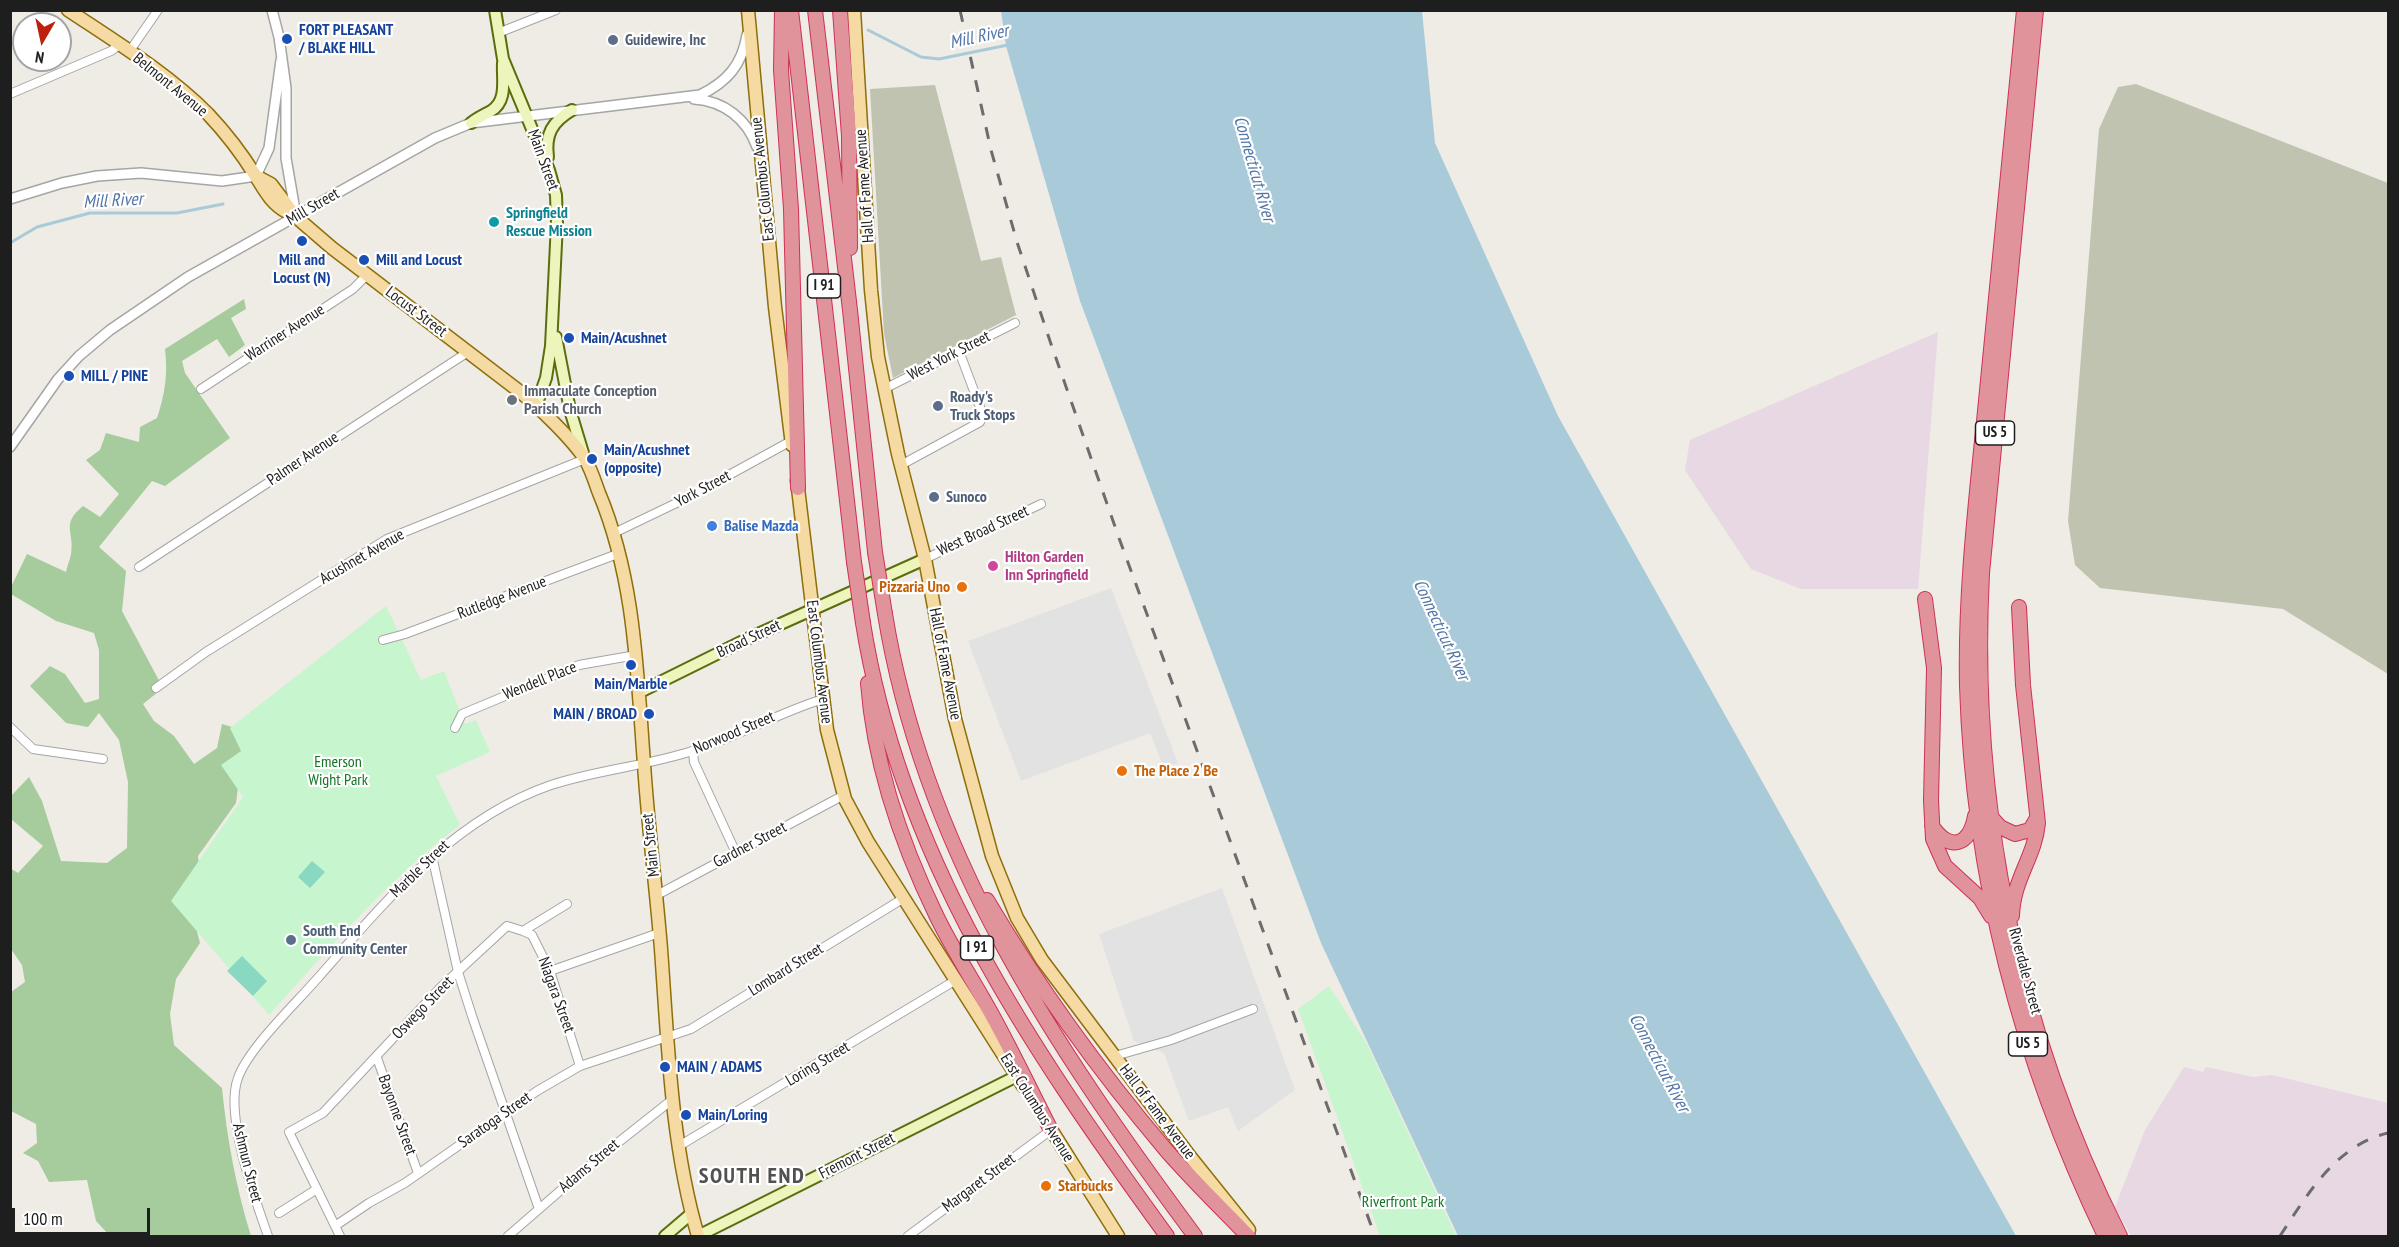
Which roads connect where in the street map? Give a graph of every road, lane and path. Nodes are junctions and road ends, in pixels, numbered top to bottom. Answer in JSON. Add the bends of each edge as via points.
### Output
{"nodes":[{"id":1,"x":68,"y":10,"type":"edge"},
{"id":2,"x":158,"y":10,"type":"edge"},
{"id":3,"x":272,"y":10,"type":"edge"},
{"id":4,"x":495,"y":10,"type":"edge"},
{"id":5,"x":556,"y":10,"type":"edge"},
{"id":6,"x":748,"y":10,"type":"edge"},
{"id":7,"x":782,"y":10,"type":"edge"},
{"id":8,"x":791,"y":10,"type":"edge"},
{"id":9,"x":814,"y":10,"type":"edge"},
{"id":10,"x":840,"y":10,"type":"edge"},
{"id":11,"x":854,"y":10,"type":"edge"},
{"id":12,"x":2024,"y":10,"type":"edge"},
{"id":13,"x":2036,"y":10,"type":"edge"},
{"id":14,"x":749,"y":24,"type":"junction"},
{"id":15,"x":498,"y":33,"type":"junction"},
{"id":16,"x":124,"y":48,"type":"junction"},
{"id":17,"x":503,"y":59,"type":"junction"},
{"id":18,"x":281,"y":60,"type":"junction"},
{"id":19,"x":10,"y":94,"type":"edge"},
{"id":20,"x":682,"y":98,"type":"junction"},
{"id":21,"x":572,"y":110,"type":"junction"},
{"id":22,"x":526,"y":115,"type":"junction"},
{"id":23,"x":471,"y":123,"type":"junction"},
{"id":24,"x":760,"y":156,"type":"junction"},
{"id":25,"x":549,"y":170,"type":"junction"},
{"id":26,"x":256,"y":176,"type":"junction"},
{"id":27,"x":10,"y":199,"type":"edge"},
{"id":28,"x":296,"y":217,"type":"junction"},
{"id":29,"x":367,"y":274,"type":"junction"},
{"id":30,"x":850,"y":310,"type":"junction"},
{"id":31,"x":554,"y":315,"type":"junction"},
{"id":32,"x":1015,"y":323,"type":"dead end"},
{"id":33,"x":959,"y":351,"type":"junction"},
{"id":34,"x":468,"y":352,"type":"junction"},
{"id":35,"x":201,"y":389,"type":"dead end"},
{"id":36,"x":884,"y":389,"type":"junction"},
{"id":37,"x":536,"y":406,"type":"junction"},
{"id":38,"x":791,"y":441,"type":"junction"},
{"id":39,"x":10,"y":447,"type":"edge"},
{"id":40,"x":585,"y":459,"type":"junction"},
{"id":41,"x":901,"y":465,"type":"junction"},
{"id":42,"x":798,"y":488,"type":"junction"},
{"id":43,"x":1041,"y":504,"type":"dead end"},
{"id":44,"x":614,"y":533,"type":"junction"},
{"id":45,"x":620,"y":553,"type":"junction"},
{"id":46,"x":924,"y":559,"type":"junction"},
{"id":47,"x":139,"y":567,"type":"dead end"},
{"id":48,"x":1924,"y":598,"type":"dead end"},
{"id":49,"x":2019,"y":607,"type":"dead end"},
{"id":50,"x":812,"y":611,"type":"junction"},
{"id":51,"x":864,"y":629,"type":"junction"},
{"id":52,"x":383,"y":640,"type":"dead end"},
{"id":53,"x":636,"y":655,"type":"junction"},
{"id":54,"x":156,"y":688,"type":"dead end"},
{"id":55,"x":640,"y":692,"type":"junction"},
{"id":56,"x":823,"y":699,"type":"junction"},
{"id":57,"x":10,"y":728,"type":"edge"},
{"id":58,"x":455,"y":728,"type":"dead end"},
{"id":59,"x":693,"y":751,"type":"junction"},
{"id":60,"x":104,"y":759,"type":"dead end"},
{"id":61,"x":644,"y":763,"type":"junction"},
{"id":62,"x":844,"y":795,"type":"junction"},
{"id":63,"x":1976,"y":800,"type":"junction"},
{"id":64,"x":1990,"y":816,"type":"junction"},
{"id":65,"x":2038,"y":816,"type":"junction"},
{"id":66,"x":1932,"y":826,"type":"junction"},
{"id":67,"x":946,"y":830,"type":"junction"},
{"id":68,"x":736,"y":853,"type":"junction"},
{"id":69,"x":432,"y":856,"type":"junction"},
{"id":70,"x":657,"y":895,"type":"junction"},
{"id":71,"x":904,"y":898,"type":"junction"},
{"id":72,"x":567,"y":904,"type":"dead end"},
{"id":73,"x":1995,"y":924,"type":"junction"},
{"id":74,"x":523,"y":931,"type":"junction"},
{"id":75,"x":659,"y":933,"type":"junction"},
{"id":76,"x":2011,"y":936,"type":"junction"},
{"id":77,"x":550,"y":971,"type":"junction"},
{"id":78,"x":458,"y":972,"type":"junction"},
{"id":79,"x":956,"y":980,"type":"junction"},
{"id":80,"x":1253,"y":1009,"type":"dead end"},
{"id":81,"x":666,"y":1037,"type":"junction"},
{"id":82,"x":251,"y":1055,"type":"joint"},
{"id":83,"x":1115,"y":1056,"type":"junction"},
{"id":84,"x":376,"y":1058,"type":"junction"},
{"id":85,"x":580,"y":1066,"type":"junction"},
{"id":86,"x":1017,"y":1076,"type":"junction"},
{"id":87,"x":673,"y":1099,"type":"junction"},
{"id":88,"x":505,"y":1114,"type":"junction"},
{"id":89,"x":1051,"y":1130,"type":"junction"},
{"id":90,"x":679,"y":1146,"type":"junction"},
{"id":91,"x":418,"y":1173,"type":"junction"},
{"id":92,"x":317,"y":1189,"type":"junction"},
{"id":93,"x":539,"y":1209,"type":"junction"},
{"id":94,"x":279,"y":1213,"type":"dead end"},
{"id":95,"x":692,"y":1213,"type":"junction"},
{"id":96,"x":335,"y":1226,"type":"junction"},
{"id":97,"x":268,"y":1236,"type":"edge"},
{"id":98,"x":340,"y":1236,"type":"edge"},
{"id":99,"x":508,"y":1236,"type":"edge"},
{"id":100,"x":665,"y":1236,"type":"edge"},
{"id":101,"x":698,"y":1236,"type":"edge"},
{"id":102,"x":908,"y":1236,"type":"edge"},
{"id":103,"x":1118,"y":1236,"type":"edge"},
{"id":104,"x":1167,"y":1236,"type":"edge"},
{"id":105,"x":1195,"y":1236,"type":"edge"},
{"id":106,"x":1248,"y":1236,"type":"edge"},
{"id":107,"x":1254,"y":1236,"type":"edge"},
{"id":108,"x":2105,"y":1236,"type":"edge"},
{"id":109,"x":2120,"y":1236,"type":"edge"}],
"edges":[{"from":1,"to":16,"type":"main road","name":"Belmont Avenue"},
{"from":2,"to":16,"type":"street"},
{"from":3,"to":18,"type":"street"},
{"from":4,"to":15,"type":"main road","name":"Main Street"},
{"from":5,"to":15,"type":"street"},
{"from":6,"to":14,"type":"main road","name":"East Columbus Avenue"},
{"from":7,"to":42,"type":"highway","via":[[782,108],[794,276]]},
{"from":8,"to":51,"type":"highway","number":"I 91","bridge":true},
{"from":9,"to":30,"type":"highway","number":"I 91"},
{"from":10,"to":30,"type":"highway","via":[[849,136]]},
{"from":11,"to":36,"type":"main road","name":"Hall of Fame Avenue","via":[[873,314]]},
{"from":12,"to":63,"type":"highway","number":"US 5","via":[[1969,595],[1968,699]]},
{"from":13,"to":64,"type":"highway","number":"US 5","via":[[1982,573],[1980,680]]},
{"from":14,"to":20,"type":"street","name":"Mill Street","via":[[745,48],[735,70],[714,88]]},
{"from":14,"to":24,"type":"main road","name":"East Columbus Avenue"},
{"from":15,"to":17,"type":"main road","name":"Main Street"},
{"from":16,"to":19,"type":"street"},
{"from":16,"to":26,"type":"main road","name":"Belmont Avenue","via":[[208,114]]},
{"from":17,"to":22,"type":"main road","name":"Main Street"},
{"from":17,"to":23,"type":"main road","via":[[501,100]]},
{"from":18,"to":26,"type":"street","via":[[269,148]]},
{"from":18,"to":28,"type":"street","via":[[286,88],[286,158]]},
{"from":20,"to":21,"type":"street","name":"Mill Street"},
{"from":20,"to":24,"type":"street","name":"Mill Street","via":[[710,101],[738,116],[754,137]]},
{"from":21,"to":22,"type":"street","name":"Mill Street"},
{"from":21,"to":25,"type":"main road","via":[[557,119],[549,132]]},
{"from":22,"to":23,"type":"street","name":"Mill Street"},
{"from":22,"to":25,"type":"main road","name":"Main Street"},
{"from":23,"to":28,"type":"street","name":"Mill Street","via":[[419,146]]},
{"from":24,"to":38,"type":"main road","name":"East Columbus Avenue"},
{"from":25,"to":31,"type":"main road","name":"Main Street","via":[[557,209]]},
{"from":26,"to":27,"type":"street","via":[[222,181],[141,173],[97,176]]},
{"from":26,"to":28,"type":"main road","name":"Locust Street","via":[[271,184]]},
{"from":28,"to":29,"type":"main road","name":"Locust Street"},
{"from":28,"to":39,"type":"street","name":"Mill Street","via":[[188,277],[110,330],[58,379]]},
{"from":29,"to":34,"type":"main road","name":"Locust Street"},
{"from":29,"to":35,"type":"street","name":"Warriner Avenue","via":[[353,289]]},
{"from":30,"to":67,"type":"highway","number":"I 91","bridge":true,"via":[[885,615],[911,729]]},
{"from":31,"to":37,"type":"main road","name":"Main Street","via":[[548,370]]},
{"from":31,"to":40,"type":"main road","name":"Main Street","via":[[567,396]]},
{"from":32,"to":33,"type":"street","name":"West York Street"},
{"from":33,"to":36,"type":"street","name":"West York Street"},
{"from":33,"to":41,"type":"street","via":[[983,415],[980,422]]},
{"from":34,"to":37,"type":"main road","name":"Locust Street"},
{"from":34,"to":47,"type":"street","name":"Palmer Avenue"},
{"from":36,"to":41,"type":"main road","name":"Hall of Fame Avenue"},
{"from":37,"to":40,"type":"main road","name":"Main Street"},
{"from":38,"to":42,"type":"main road","name":"East Columbus Avenue"},
{"from":38,"to":44,"type":"street","name":"York Street"},
{"from":40,"to":44,"type":"main road","name":"Main Street"},
{"from":40,"to":54,"type":"street","name":"Acushnet Avenue","via":[[387,539],[215,646]]},
{"from":41,"to":46,"type":"main road","name":"Hall of Fame Avenue"},
{"from":42,"to":50,"type":"main road","name":"East Columbus Avenue"},
{"from":43,"to":46,"type":"street","name":"West Broad Street"},
{"from":44,"to":45,"type":"main road","name":"Main Street"},
{"from":45,"to":52,"type":"street","name":"Rutledge Avenue"},
{"from":45,"to":53,"type":"main road","name":"Main Street"},
{"from":46,"to":50,"type":"main road","name":"Broad Street"},
{"from":46,"to":83,"type":"main road","name":"Hall of Fame Avenue","via":[[957,728],[1000,879],[1042,960]]},
{"from":48,"to":66,"type":"highway","via":[[1934,668]]},
{"from":49,"to":65,"type":"highway","via":[[2023,685]]},
{"from":50,"to":55,"type":"main road","name":"Broad Street"},
{"from":50,"to":56,"type":"main road","name":"East Columbus Avenue"},
{"from":51,"to":89,"type":"highway","via":[[876,746],[906,846],[938,918],[998,1024]]},
{"from":51,"to":104,"type":"highway","number":"I 91","via":[[880,706],[901,775],[956,909],[1040,1053]]},
{"from":53,"to":55,"type":"main road","name":"Main Street"},
{"from":53,"to":58,"type":"street","name":"Wendell Place","via":[[593,661],[565,670],[462,714]]},
{"from":55,"to":61,"type":"main road","name":"Main Street"},
{"from":56,"to":59,"type":"street","name":"Norwood Street"},
{"from":56,"to":62,"type":"main road","name":"East Columbus Avenue","via":[[831,750]]},
{"from":57,"to":60,"type":"street","via":[[33,749]]},
{"from":59,"to":61,"type":"street","name":"Norwood Street"},
{"from":59,"to":68,"type":"street","via":[[694,762]]},
{"from":61,"to":69,"type":"street","name":"Marble Street","via":[[541,789],[451,839]]},
{"from":61,"to":70,"type":"main road","name":"Main Street"},
{"from":62,"to":68,"type":"street","name":"Gardner Street"},
{"from":62,"to":71,"type":"main road","name":"East Columbus Avenue"},
{"from":63,"to":66,"type":"highway","via":[[1973,827],[1965,840],[1948,842]]},
{"from":63,"to":73,"type":"highway","name":"Riverdale Street","number":"US 5"},
{"from":64,"to":65,"type":"highway","via":[[2006,831],[2019,834],[2030,830]]},
{"from":64,"to":76,"type":"highway","name":"Riverdale Street","number":"US 5"},
{"from":65,"to":76,"type":"highway","via":[[2034,843],[2014,896]]},
{"from":66,"to":73,"type":"highway","via":[[1945,866],[1980,898]]},
{"from":67,"to":105,"type":"highway","number":"I 91","via":[[991,926],[1027,988],[1104,1108]]},
{"from":67,"to":106,"type":"highway","via":[[1018,952],[1072,1028],[1167,1150]]},
{"from":68,"to":70,"type":"street","name":"Gardner Street"},
{"from":69,"to":78,"type":"street"},
{"from":69,"to":82,"type":"street","name":"Marble Street"},
{"from":70,"to":75,"type":"main road","name":"Main Street"},
{"from":71,"to":79,"type":"main road","name":"East Columbus Avenue"},
{"from":71,"to":81,"type":"street","name":"Lombard Street","via":[[691,1029]]},
{"from":72,"to":74,"type":"street","name":"Oswego Street"},
{"from":73,"to":108,"type":"highway","name":"Riverdale Street","number":"US 5","via":[[2037,1074]]},
{"from":74,"to":77,"type":"street","name":"Niagara Street","via":[[532,935]]},
{"from":74,"to":78,"type":"street","name":"Oswego Street","via":[[507,926]]},
{"from":75,"to":77,"type":"street"},
{"from":75,"to":81,"type":"main road","name":"Main Street"},
{"from":76,"to":109,"type":"highway","name":"Riverdale Street","number":"US 5","via":[[2054,1086],[2078,1148]]},
{"from":77,"to":85,"type":"street","name":"Niagara Street"},
{"from":78,"to":84,"type":"street","name":"Oswego Street"},
{"from":78,"to":88,"type":"street"},
{"from":79,"to":86,"type":"main road","name":"East Columbus Avenue"},
{"from":79,"to":90,"type":"street","name":"Loring Street"},
{"from":80,"to":83,"type":"street"},
{"from":81,"to":85,"type":"street","name":"Saratoga Street"},
{"from":81,"to":87,"type":"main road","name":"Main Street"},
{"from":82,"to":97,"type":"street","name":"Ashmun Street","via":[[237,1079],[236,1131]]},
{"from":83,"to":107,"type":"main road","name":"Hall of Fame Avenue"},
{"from":84,"to":91,"type":"street","name":"Bayonne Street"},
{"from":84,"to":92,"type":"street","name":"Oswego Street","via":[[323,1113],[289,1132]]},
{"from":85,"to":88,"type":"street","name":"Saratoga Street"},
{"from":86,"to":89,"type":"main road","name":"East Columbus Avenue"},
{"from":86,"to":101,"type":"main road","name":"Fremont Street"},
{"from":87,"to":90,"type":"main road","name":"Main Street"},
{"from":87,"to":93,"type":"street","name":"Adams Street"},
{"from":88,"to":91,"type":"street","name":"Saratoga Street"},
{"from":88,"to":93,"type":"street"},
{"from":89,"to":102,"type":"street","name":"Margaret Street"},
{"from":89,"to":103,"type":"main road","name":"East Columbus Avenue"},
{"from":90,"to":95,"type":"main road","name":"Main Street"},
{"from":91,"to":96,"type":"street","name":"Saratoga Street"},
{"from":92,"to":94,"type":"street"},
{"from":92,"to":96,"type":"street"},
{"from":93,"to":99,"type":"street","name":"Adams Street"},
{"from":95,"to":100,"type":"main road"},
{"from":95,"to":101,"type":"main road","name":"Main Street"},
{"from":96,"to":98,"type":"street"}]}
